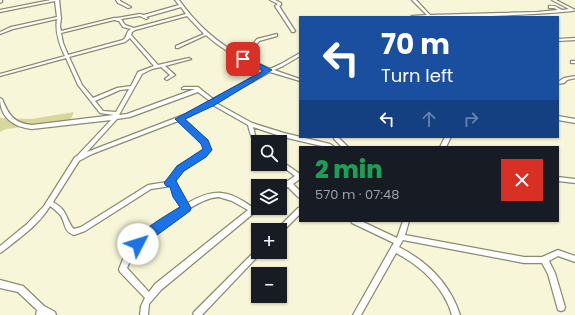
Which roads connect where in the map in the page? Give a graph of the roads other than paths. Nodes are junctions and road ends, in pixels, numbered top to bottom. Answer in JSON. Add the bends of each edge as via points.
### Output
{"nodes":[{"id":1,"x":56,"y":0,"type":"edge"},
{"id":2,"x":118,"y":0,"type":"edge"},
{"id":3,"x":177,"y":0,"type":"edge"},
{"id":4,"x":272,"y":0,"type":"edge"},
{"id":5,"x":414,"y":0,"type":"edge"},
{"id":6,"x":554,"y":0,"type":"edge"},
{"id":7,"x":181,"y":6,"type":"junction"},
{"id":8,"x":129,"y":7,"type":"dead end"},
{"id":9,"x":550,"y":7,"type":"dead end"},
{"id":10,"x":0,"y":10,"type":"edge"},
{"id":11,"x":574,"y":10,"type":"edge"},
{"id":12,"x":561,"y":12,"type":"junction"},
{"id":13,"x":187,"y":15,"type":"junction"},
{"id":14,"x":429,"y":16,"type":"edge"},
{"id":15,"x":59,"y":18,"type":"junction"},
{"id":16,"x":118,"y":19,"type":"junction"},
{"id":17,"x":134,"y":29,"type":"junction"},
{"id":18,"x":293,"y":31,"type":"dead end"},
{"id":19,"x":0,"y":32,"type":"edge"},
{"id":20,"x":59,"y":32,"type":"junction"},
{"id":21,"x":206,"y":34,"type":"junction"},
{"id":22,"x":276,"y":34,"type":"dead end"},
{"id":23,"x":130,"y":36,"type":"junction"},
{"id":24,"x":575,"y":39,"type":"edge"},
{"id":25,"x":559,"y":40,"type":"edge"},
{"id":26,"x":177,"y":47,"type":"dead end"},
{"id":27,"x":299,"y":55,"type":"edge"},
{"id":28,"x":67,"y":56,"type":"junction"},
{"id":29,"x":189,"y":59,"type":"dead end"},
{"id":30,"x":243,"y":59,"type":"junction"},
{"id":31,"x":163,"y":66,"type":"junction"},
{"id":32,"x":157,"y":67,"type":"junction"},
{"id":33,"x":268,"y":70,"type":"junction"},
{"id":34,"x":0,"y":75,"type":"edge"},
{"id":35,"x":575,"y":77,"type":"edge"},
{"id":36,"x":167,"y":80,"type":"dead end"},
{"id":37,"x":299,"y":80,"type":"edge"},
{"id":38,"x":559,"y":83,"type":"edge"},
{"id":39,"x":133,"y":87,"type":"junction"},
{"id":40,"x":184,"y":88,"type":"dead end"},
{"id":41,"x":198,"y":90,"type":"junction"},
{"id":42,"x":0,"y":100,"type":"edge"},
{"id":43,"x":93,"y":100,"type":"junction"},
{"id":44,"x":213,"y":102,"type":"junction"},
{"id":45,"x":117,"y":115,"type":"junction"},
{"id":46,"x":559,"y":118,"type":"edge"},
{"id":47,"x":179,"y":119,"type":"junction"},
{"id":48,"x":575,"y":121,"type":"edge"},
{"id":49,"x":250,"y":124,"type":"junction"},
{"id":50,"x":253,"y":135,"type":"edge"},
{"id":51,"x":336,"y":138,"type":"edge"},
{"id":52,"x":330,"y":146,"type":"edge"},
{"id":53,"x":344,"y":146,"type":"edge"},
{"id":54,"x":77,"y":159,"type":"junction"},
{"id":55,"x":287,"y":167,"type":"edge"},
{"id":56,"x":299,"y":175,"type":"edge"},
{"id":57,"x":299,"y":177,"type":"edge"},
{"id":58,"x":559,"y":179,"type":"edge"},
{"id":59,"x":575,"y":181,"type":"edge"},
{"id":60,"x":169,"y":183,"type":"junction"},
{"id":61,"x":288,"y":183,"type":"joint"},
{"id":62,"x":299,"y":194,"type":"edge"},
{"id":63,"x":50,"y":203,"type":"junction"},
{"id":64,"x":251,"y":206,"type":"edge"},
{"id":65,"x":186,"y":208,"type":"junction"},
{"id":66,"x":251,"y":211,"type":"edge"},
{"id":67,"x":299,"y":211,"type":"edge"},
{"id":68,"x":356,"y":222,"type":"edge"},
{"id":69,"x":406,"y":222,"type":"edge"},
{"id":70,"x":287,"y":223,"type":"edge"},
{"id":71,"x":398,"y":242,"type":"junction"},
{"id":72,"x":0,"y":250,"type":"edge"},
{"id":73,"x":251,"y":259,"type":"edge"},
{"id":74,"x":544,"y":259,"type":"junction"},
{"id":75,"x":575,"y":259,"type":"edge"},
{"id":76,"x":0,"y":284,"type":"edge"},
{"id":77,"x":149,"y":297,"type":"junction"},
{"id":78,"x":561,"y":307,"type":"dead end"},
{"id":79,"x":40,"y":312,"type":"edge"},
{"id":80,"x":52,"y":315,"type":"edge"},
{"id":81,"x":144,"y":315,"type":"edge"},
{"id":82,"x":197,"y":315,"type":"edge"},
{"id":83,"x":357,"y":315,"type":"edge"},
{"id":84,"x":456,"y":315,"type":"edge"}],
"edges":[{"from":1,"to":10,"type":"street"},
{"from":1,"to":15,"type":"street"},
{"from":2,"to":8,"type":"street"},
{"from":3,"to":7,"type":"street"},
{"from":4,"to":18,"type":"street","via":[[280,4],[277,6]]},
{"from":5,"to":14,"type":"street"},
{"from":6,"to":11,"type":"street"},
{"from":7,"to":13,"type":"street"},
{"from":7,"to":16,"type":"street","via":[[146,17],[140,15]]},
{"from":9,"to":12,"type":"street","via":[[555,7]]},
{"from":11,"to":12,"type":"street"},
{"from":12,"to":14,"type":"street"},
{"from":13,"to":17,"type":"street"},
{"from":13,"to":21,"type":"street"},
{"from":15,"to":19,"type":"street"},
{"from":15,"to":20,"type":"street"},
{"from":16,"to":17,"type":"street","via":[[124,26]]},
{"from":16,"to":20,"type":"street"},
{"from":17,"to":23,"type":"street","via":[[130,31]]},
{"from":20,"to":28,"type":"street"},
{"from":21,"to":26,"type":"street"},
{"from":21,"to":30,"type":"street","via":[[226,50]]},
{"from":22,"to":30,"type":"street","via":[[258,40]]},
{"from":23,"to":28,"type":"street","via":[[124,41]]},
{"from":23,"to":32,"type":"street"},
{"from":24,"to":25,"type":"street"},
{"from":27,"to":33,"type":"street"},
{"from":28,"to":34,"type":"street"},
{"from":28,"to":43,"type":"street","via":[[80,85]]},
{"from":29,"to":31,"type":"street"},
{"from":30,"to":33,"type":"street"},
{"from":31,"to":32,"type":"street"},
{"from":31,"to":36,"type":"street","via":[[173,75]]},
{"from":32,"to":39,"type":"street","via":[[143,71]]},
{"from":33,"to":37,"type":"street"},
{"from":33,"to":44,"type":"street"},
{"from":35,"to":38,"type":"street"},
{"from":39,"to":43,"type":"street","via":[[119,89]]},
{"from":39,"to":45,"type":"street"},
{"from":40,"to":41,"type":"street","via":[[193,87]]},
{"from":41,"to":44,"type":"street"},
{"from":41,"to":45,"type":"street","via":[[133,115]]},
{"from":42,"to":45,"type":"street","via":[[3,109],[14,123],[26,126]]},
{"from":43,"to":45,"type":"street","via":[[103,113]]},
{"from":44,"to":47,"type":"street"},
{"from":44,"to":49,"type":"street"},
{"from":45,"to":54,"type":"street","via":[[108,128]]},
{"from":46,"to":48,"type":"street"},
{"from":47,"to":54,"type":"street"},
{"from":47,"to":60,"type":"street","via":[[205,142],[207,150],[180,168]]},
{"from":49,"to":50,"type":"street"},
{"from":49,"to":52,"type":"street"},
{"from":51,"to":52,"type":"street"},
{"from":51,"to":53,"type":"street"},
{"from":54,"to":63,"type":"street"},
{"from":55,"to":56,"type":"street"},
{"from":57,"to":61,"type":"street"},
{"from":58,"to":59,"type":"street"},
{"from":60,"to":63,"type":"street","via":[[150,187],[83,229],[74,232],[68,227],[59,209]]},
{"from":60,"to":65,"type":"street","via":[[174,184],[178,197]]},
{"from":61,"to":62,"type":"street"},
{"from":63,"to":72,"type":"street","via":[[29,226]]},
{"from":64,"to":65,"type":"street","via":[[233,198],[214,195],[206,196]]},
{"from":65,"to":77,"type":"street","via":[[138,244],[124,265],[125,273]]},
{"from":66,"to":77,"type":"street"},
{"from":67,"to":70,"type":"street"},
{"from":68,"to":71,"type":"street"},
{"from":69,"to":71,"type":"street"},
{"from":71,"to":74,"type":"street","via":[[524,260]]},
{"from":71,"to":83,"type":"street"},
{"from":71,"to":84,"type":"street","via":[[434,278],[450,299]]},
{"from":73,"to":82,"type":"street"},
{"from":74,"to":75,"type":"street","via":[[558,253]]},
{"from":74,"to":78,"type":"street","via":[[552,273]]},
{"from":76,"to":79,"type":"street","via":[[20,289]]},
{"from":77,"to":81,"type":"street","via":[[144,304]]},
{"from":79,"to":80,"type":"street"}]}
